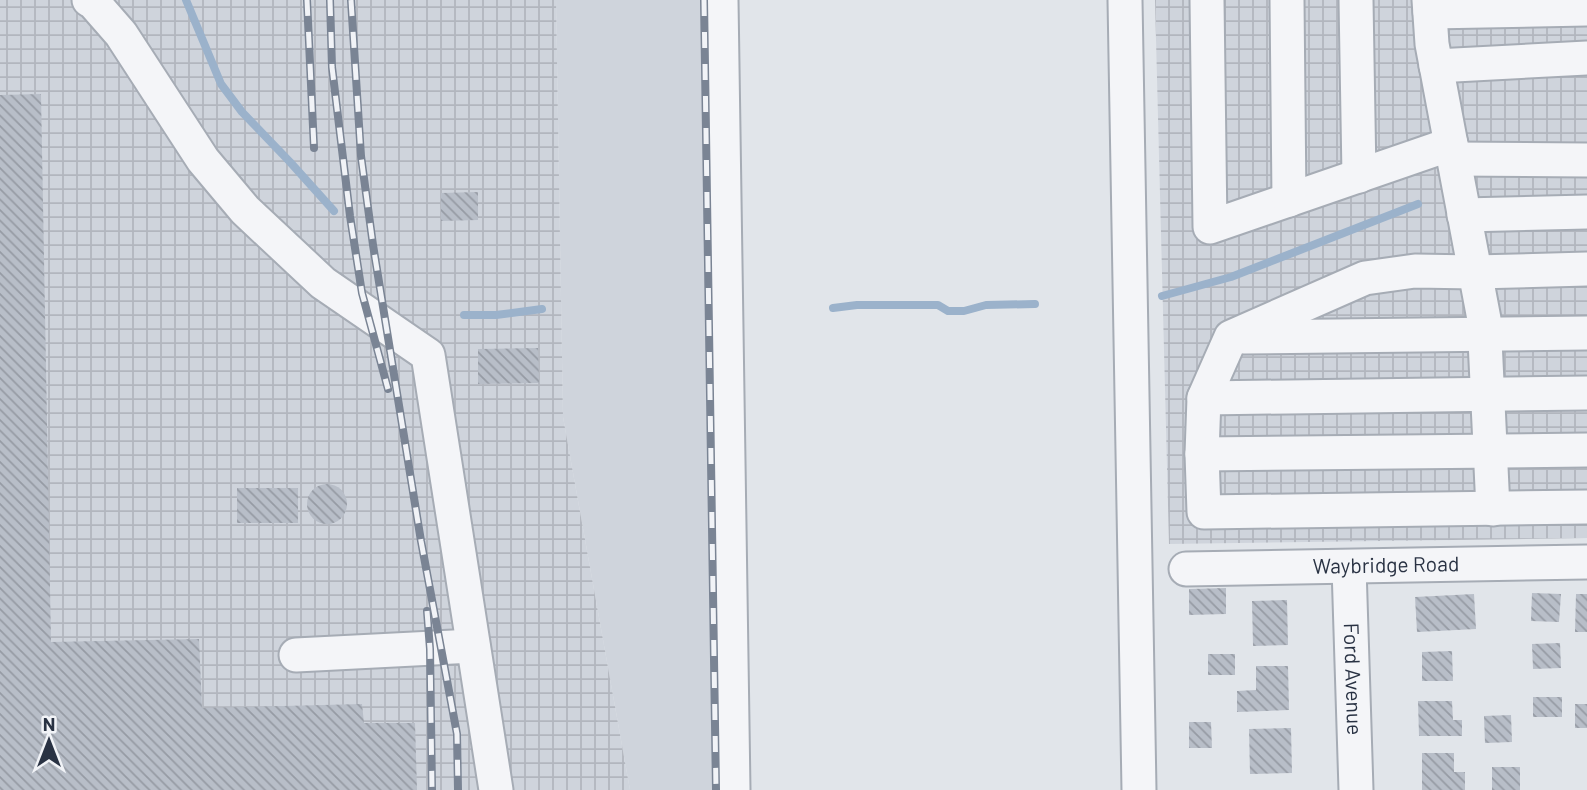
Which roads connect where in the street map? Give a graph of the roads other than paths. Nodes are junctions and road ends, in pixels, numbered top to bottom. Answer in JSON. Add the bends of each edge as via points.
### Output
{"nodes":[{"id":1,"x":89,"y":0,"type":"edge"},
{"id":2,"x":720,"y":0,"type":"edge"},
{"id":3,"x":1125,"y":0,"type":"edge"},
{"id":4,"x":1207,"y":0,"type":"edge"},
{"id":5,"x":1287,"y":0,"type":"edge"},
{"id":6,"x":1356,"y":0,"type":"edge"},
{"id":7,"x":1429,"y":6,"type":"edge"},
{"id":8,"x":1587,"y":9,"type":"edge"},
{"id":9,"x":1587,"y":58,"type":"edge"},
{"id":10,"x":1436,"y":66,"type":"junction"},
{"id":11,"x":1452,"y":151,"type":"junction"},
{"id":12,"x":1587,"y":160,"type":"edge"},
{"id":13,"x":1359,"y":176,"type":"junction"},
{"id":14,"x":1289,"y":200,"type":"junction"},
{"id":15,"x":1587,"y":212,"type":"edge"},
{"id":16,"x":1464,"y":215,"type":"junction"},
{"id":17,"x":1587,"y":269,"type":"edge"},
{"id":18,"x":1475,"y":272,"type":"junction"},
{"id":19,"x":1587,"y":333,"type":"edge"},
{"id":20,"x":1485,"y":334,"type":"junction"},
{"id":21,"x":1231,"y":337,"type":"junction"},
{"id":22,"x":1587,"y":393,"type":"edge"},
{"id":23,"x":1487,"y":395,"type":"junction"},
{"id":24,"x":1204,"y":398,"type":"junction"},
{"id":25,"x":1587,"y":450,"type":"edge"},
{"id":26,"x":1490,"y":451,"type":"junction"},
{"id":27,"x":1202,"y":454,"type":"junction"},
{"id":28,"x":1587,"y":507,"type":"edge"},
{"id":29,"x":1493,"y":509,"type":"junction"},
{"id":30,"x":1587,"y":562,"type":"edge"},
{"id":31,"x":1349,"y":567,"type":"junction"},
{"id":32,"x":1185,"y":569,"type":"dead end"},
{"id":33,"x":473,"y":646,"type":"junction"},
{"id":34,"x":296,"y":655,"type":"dead end"},
{"id":35,"x":496,"y":790,"type":"edge"},
{"id":36,"x":733,"y":790,"type":"edge"},
{"id":37,"x":1139,"y":790,"type":"edge"},
{"id":38,"x":1356,"y":790,"type":"edge"}],
"edges":[{"from":1,"to":33,"type":"street","via":[[121,34],[203,160],[245,210],[323,283],[428,355]]},
{"from":2,"to":36,"type":"street"},
{"from":3,"to":37,"type":"street"},
{"from":4,"to":14,"type":"street","via":[[1210,227]]},
{"from":5,"to":14,"type":"street"},
{"from":6,"to":13,"type":"street"},
{"from":7,"to":8,"type":"street"},
{"from":7,"to":10,"type":"street"},
{"from":9,"to":10,"type":"street"},
{"from":10,"to":11,"type":"street"},
{"from":11,"to":12,"type":"street"},
{"from":11,"to":13,"type":"street"},
{"from":11,"to":16,"type":"street"},
{"from":13,"to":14,"type":"street"},
{"from":15,"to":16,"type":"street"},
{"from":16,"to":18,"type":"street"},
{"from":17,"to":18,"type":"street"},
{"from":18,"to":20,"type":"street"},
{"from":18,"to":21,"type":"street","via":[[1415,271],[1365,278]]},
{"from":19,"to":20,"type":"street"},
{"from":20,"to":21,"type":"street"},
{"from":20,"to":23,"type":"street"},
{"from":21,"to":24,"type":"street"},
{"from":22,"to":23,"type":"street"},
{"from":23,"to":24,"type":"street"},
{"from":23,"to":26,"type":"street"},
{"from":24,"to":27,"type":"street"},
{"from":25,"to":26,"type":"street"},
{"from":26,"to":27,"type":"street"},
{"from":26,"to":29,"type":"street"},
{"from":27,"to":29,"type":"street","via":[[1204,512]]},
{"from":28,"to":29,"type":"street"},
{"from":30,"to":31,"type":"street","name":"Waybridge Road"},
{"from":31,"to":32,"type":"street","name":"Waybridge Road"},
{"from":31,"to":38,"type":"street","name":"Ford Avenue"},
{"from":33,"to":34,"type":"street"},
{"from":33,"to":35,"type":"street"}]}
